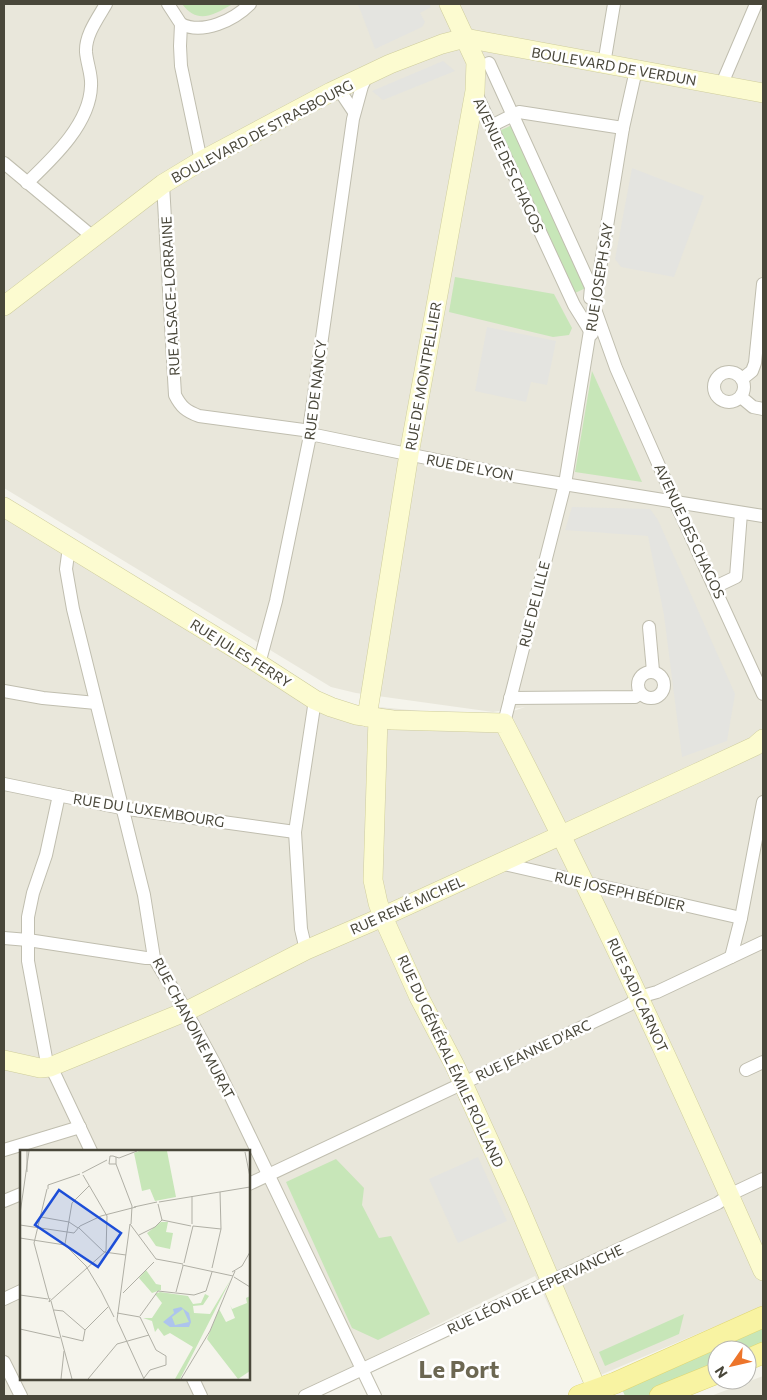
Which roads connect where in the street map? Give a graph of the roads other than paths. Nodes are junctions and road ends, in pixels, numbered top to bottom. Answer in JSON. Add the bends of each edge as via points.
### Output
{"nodes":[{"id":1,"x":106,"y":4,"type":"edge"},
{"id":2,"x":168,"y":4,"type":"edge"},
{"id":3,"x":250,"y":4,"type":"edge"},
{"id":4,"x":449,"y":4,"type":"edge"},
{"id":5,"x":614,"y":4,"type":"edge"},
{"id":6,"x":756,"y":4,"type":"edge"},
{"id":7,"x":181,"y":24,"type":"junction"},
{"id":8,"x":465,"y":38,"type":"junction"},
{"id":9,"x":489,"y":63,"type":"dead end"},
{"id":10,"x":604,"y":64,"type":"junction"},
{"id":11,"x":636,"y":70,"type":"junction"},
{"id":12,"x":368,"y":75,"type":"junction"},
{"id":13,"x":721,"y":86,"type":"junction"},
{"id":14,"x":475,"y":91,"type":"junction"},
{"id":15,"x":331,"y":92,"type":"junction"},
{"id":16,"x":763,"y":93,"type":"edge"},
{"id":17,"x":354,"y":112,"type":"junction"},
{"id":18,"x":513,"y":116,"type":"junction"},
{"id":19,"x":492,"y":126,"type":"junction"},
{"id":20,"x":623,"y":128,"type":"junction"},
{"id":21,"x":201,"y":161,"type":"junction"},
{"id":22,"x":4,"y":164,"type":"edge"},
{"id":23,"x":27,"y":183,"type":"junction"},
{"id":24,"x":163,"y":184,"type":"junction"},
{"id":25,"x":93,"y":237,"type":"junction"},
{"id":26,"x":763,"y":284,"type":"edge"},
{"id":27,"x":592,"y":301,"type":"junction"},
{"id":28,"x":4,"y":306,"type":"edge"},
{"id":29,"x":590,"y":333,"type":"junction"},
{"id":30,"x":616,"y":368,"type":"junction"},
{"id":31,"x":742,"y":379,"type":"junction"},
{"id":32,"x":741,"y":397,"type":"junction"},
{"id":33,"x":180,"y":406,"type":"joint"},
{"id":34,"x":763,"y":409,"type":"edge"},
{"id":35,"x":311,"y":431,"type":"junction"},
{"id":36,"x":409,"y":454,"type":"junction"},
{"id":37,"x":565,"y":484,"type":"junction"},
{"id":38,"x":675,"y":501,"type":"junction"},
{"id":39,"x":4,"y":507,"type":"edge"},
{"id":40,"x":741,"y":513,"type":"junction"},
{"id":41,"x":763,"y":516,"type":"edge"},
{"id":42,"x":69,"y":547,"type":"junction"},
{"id":43,"x":715,"y":587,"type":"junction"},
{"id":44,"x":649,"y":627,"type":"dead end"},
{"id":45,"x":260,"y":664,"type":"junction"},
{"id":46,"x":653,"y":671,"type":"junction"},
{"id":47,"x":4,"y":692,"type":"edge"},
{"id":48,"x":640,"y":693,"type":"junction"},
{"id":49,"x":763,"y":694,"type":"edge"},
{"id":50,"x":510,"y":698,"type":"junction"},
{"id":51,"x":315,"y":700,"type":"junction"},
{"id":52,"x":96,"y":703,"type":"junction"},
{"id":53,"x":372,"y":717,"type":"junction"},
{"id":54,"x":504,"y":723,"type":"junction"},
{"id":55,"x":763,"y":739,"type":"edge"},
{"id":56,"x":4,"y":784,"type":"edge"},
{"id":57,"x":59,"y":796,"type":"junction"},
{"id":58,"x":763,"y":802,"type":"edge"},
{"id":59,"x":122,"y":808,"type":"junction"},
{"id":60,"x":295,"y":832,"type":"junction"},
{"id":61,"x":561,"y":835,"type":"junction"},
{"id":62,"x":500,"y":863,"type":"junction"},
{"id":63,"x":585,"y":883,"type":"junction"},
{"id":64,"x":383,"y":917,"type":"junction"},
{"id":65,"x":741,"y":918,"type":"junction"},
{"id":66,"x":4,"y":938,"type":"edge"},
{"id":67,"x":28,"y":940,"type":"junction"},
{"id":68,"x":763,"y":942,"type":"edge"},
{"id":69,"x":306,"y":950,"type":"junction"},
{"id":70,"x":731,"y":957,"type":"junction"},
{"id":71,"x":154,"y":958,"type":"junction"},
{"id":72,"x":639,"y":997,"type":"junction"},
{"id":73,"x":187,"y":1011,"type":"junction"},
{"id":74,"x":4,"y":1060,"type":"edge"},
{"id":75,"x":763,"y":1062,"type":"edge"},
{"id":76,"x":50,"y":1067,"type":"junction"},
{"id":77,"x":746,"y":1070,"type":"dead end"},
{"id":78,"x":463,"y":1082,"type":"junction"},
{"id":79,"x":80,"y":1127,"type":"junction"},
{"id":80,"x":4,"y":1150,"type":"edge"},
{"id":81,"x":91,"y":1150,"type":"edge"},
{"id":82,"x":268,"y":1175,"type":"junction"},
{"id":83,"x":763,"y":1179,"type":"edge"},
{"id":84,"x":250,"y":1184,"type":"edge"},
{"id":85,"x":20,"y":1194,"type":"edge"},
{"id":86,"x":729,"y":1195,"type":"junction"},
{"id":87,"x":4,"y":1201,"type":"edge"},
{"id":88,"x":763,"y":1270,"type":"edge"},
{"id":89,"x":552,"y":1281,"type":"junction"},
{"id":90,"x":20,"y":1291,"type":"edge"},
{"id":91,"x":4,"y":1299,"type":"edge"},
{"id":92,"x":763,"y":1317,"type":"edge"},
{"id":93,"x":4,"y":1362,"type":"edge"},
{"id":94,"x":362,"y":1369,"type":"junction"},
{"id":95,"x":707,"y":1376,"type":"edge"},
{"id":96,"x":193,"y":1380,"type":"edge"},
{"id":97,"x":592,"y":1394,"type":"edge"},
{"id":98,"x":21,"y":1396,"type":"edge"},
{"id":99,"x":200,"y":1396,"type":"edge"},
{"id":100,"x":305,"y":1396,"type":"edge"},
{"id":101,"x":375,"y":1396,"type":"edge"},
{"id":102,"x":660,"y":1396,"type":"edge"}],
"edges":[{"from":1,"to":23,"type":"street","via":[[86,43],[92,86],[83,117],[50,161]]},
{"from":2,"to":7,"type":"street"},
{"from":3,"to":7,"type":"street","via":[[221,23],[197,27]]},
{"from":4,"to":8,"type":"street","name":"RUE DE MONTPELLIER"},
{"from":5,"to":10,"type":"street"},
{"from":6,"to":13,"type":"street"},
{"from":7,"to":21,"type":"street","via":[[181,66]]},
{"from":8,"to":10,"type":"street","name":"BOULEVARD DE VERDUN"},
{"from":8,"to":12,"type":"street","name":"BOULEVARD DE STRASBOURG","via":[[442,44]]},
{"from":8,"to":14,"type":"street","name":"RUE DE MONTPELLIER","via":[[476,62]]},
{"from":9,"to":18,"type":"street","name":"AVENUE DES CHAGOS"},
{"from":10,"to":11,"type":"street","name":"BOULEVARD DE VERDUN"},
{"from":11,"to":13,"type":"street","name":"BOULEVARD DE VERDUN"},
{"from":11,"to":20,"type":"street","name":"RUE JOSEPH SAY"},
{"from":12,"to":15,"type":"street","name":"BOULEVARD DE STRASBOURG"},
{"from":12,"to":17,"type":"street","name":"RUE DE NANCY"},
{"from":13,"to":16,"type":"street","name":"BOULEVARD DE VERDUN"},
{"from":14,"to":19,"type":"street","name":"AVENUE DES CHAGOS"},
{"from":14,"to":36,"type":"street","name":"RUE DE MONTPELLIER"},
{"from":15,"to":17,"type":"street","via":[[342,94]]},
{"from":15,"to":21,"type":"street","name":"BOULEVARD DE STRASBOURG"},
{"from":17,"to":35,"type":"street","name":"RUE DE NANCY"},
{"from":18,"to":19,"type":"street"},
{"from":18,"to":20,"type":"street","via":[[519,112]]},
{"from":18,"to":27,"type":"street","name":"AVENUE DES CHAGOS","via":[[591,287]]},
{"from":19,"to":29,"type":"street","name":"AVENUE DES CHAGOS"},
{"from":20,"to":27,"type":"street","name":"RUE JOSEPH SAY"},
{"from":21,"to":24,"type":"street","name":"BOULEVARD DE STRASBOURG"},
{"from":22,"to":23,"type":"street"},
{"from":23,"to":25,"type":"street"},
{"from":24,"to":25,"type":"street","name":"BOULEVARD DE STRASBOURG"},
{"from":24,"to":33,"type":"street","name":"RUE ALSACE-LORRAINE","via":[[174,384]]},
{"from":25,"to":28,"type":"street","name":"BOULEVARD DE STRASBOURG"},
{"from":26,"to":31,"type":"street","via":[[755,363],[752,371]]},
{"from":27,"to":29,"type":"street","name":"RUE JOSEPH SAY"},
{"from":27,"to":30,"type":"street","name":"AVENUE DES CHAGOS"},
{"from":29,"to":30,"type":"street","name":"AVENUE DES CHAGOS"},
{"from":29,"to":37,"type":"street","name":"RUE JOSEPH SAY"},
{"from":30,"to":38,"type":"street","name":"AVENUE DES CHAGOS"},
{"from":31,"to":32,"type":"street"},
{"from":31,"to":32,"type":"street","via":[[734,373],[724,372],[714,384],[716,395],[723,401],[732,402]]},
{"from":32,"to":34,"type":"street","via":[[753,407]]},
{"from":33,"to":35,"type":"street","name":"RUE DE LYON","via":[[199,416]]},
{"from":35,"to":36,"type":"street","name":"RUE DE LYON","via":[[315,435]]},
{"from":35,"to":45,"type":"street","name":"RUE DE NANCY"},
{"from":36,"to":37,"type":"street","name":"RUE DE LYON"},
{"from":36,"to":53,"type":"street","name":"RUE DE MONTPELLIER"},
{"from":37,"to":38,"type":"street","name":"RUE DE LYON"},
{"from":37,"to":50,"type":"street","name":"RUE DE LILLE"},
{"from":38,"to":40,"type":"street","name":"RUE DE LYON"},
{"from":38,"to":43,"type":"street","name":"AVENUE DES CHAGOS"},
{"from":39,"to":42,"type":"street","name":"RUE JULES FERRY"},
{"from":40,"to":41,"type":"street","name":"RUE DE LYON"},
{"from":40,"to":43,"type":"street","via":[[736,577]]},
{"from":42,"to":45,"type":"street","name":"RUE JULES FERRY"},
{"from":42,"to":52,"type":"street","name":"RUE CHANOINE MURAT","via":[[67,578]]},
{"from":43,"to":49,"type":"street","name":"AVENUE DES CHAGOS"},
{"from":44,"to":46,"type":"street"},
{"from":45,"to":51,"type":"street","name":"RUE JULES FERRY"},
{"from":46,"to":48,"type":"street","via":[[640,676]]},
{"from":46,"to":48,"type":"street","via":[[665,683],[663,692],[653,698]]},
{"from":47,"to":52,"type":"street"},
{"from":48,"to":50,"type":"street","via":[[635,696]]},
{"from":50,"to":54,"type":"street","name":"RUE DE LILLE"},
{"from":51,"to":53,"type":"street","name":"RUE JULES FERRY","via":[[339,710]]},
{"from":51,"to":60,"type":"street"},
{"from":52,"to":59,"type":"street","name":"RUE CHANOINE MURAT"},
{"from":53,"to":54,"type":"street","name":"RUE JULES FERRY"},
{"from":53,"to":64,"type":"street","name":"RUE DU GÉNÉRAL ÉMILE ROLLAND","via":[[373,880]]},
{"from":54,"to":61,"type":"street","name":"RUE SADI CARNOT"},
{"from":55,"to":61,"type":"street","name":"RUE RENÉ MICHEL","via":[[755,746]]},
{"from":56,"to":57,"type":"street","name":"RUE DU LUXEMBOURG"},
{"from":57,"to":59,"type":"street","name":"RUE DU LUXEMBOURG"},
{"from":57,"to":67,"type":"street","via":[[46,855],[32,893]]},
{"from":58,"to":65,"type":"street"},
{"from":59,"to":60,"type":"street","name":"RUE DU LUXEMBOURG"},
{"from":59,"to":71,"type":"street","name":"RUE CHANOINE MURAT","via":[[144,895]]},
{"from":60,"to":69,"type":"street","via":[[301,929]]},
{"from":61,"to":62,"type":"street","name":"RUE RENÉ MICHEL"},
{"from":61,"to":63,"type":"street","name":"RUE SADI CARNOT"},
{"from":62,"to":63,"type":"street","name":"RUE JOSEPH BÉDIER"},
{"from":62,"to":64,"type":"street","name":"RUE RENÉ MICHEL"},
{"from":63,"to":65,"type":"street","name":"RUE JOSEPH BÉDIER"},
{"from":63,"to":72,"type":"street","name":"RUE SADI CARNOT"},
{"from":64,"to":69,"type":"street","name":"RUE RENÉ MICHEL"},
{"from":64,"to":78,"type":"street","name":"RUE DU GÉNÉRAL ÉMILE ROLLAND","via":[[419,997]]},
{"from":65,"to":70,"type":"street"},
{"from":66,"to":67,"type":"street"},
{"from":67,"to":71,"type":"street"},
{"from":67,"to":76,"type":"street","via":[[28,961]]},
{"from":68,"to":70,"type":"street","name":"RUE JEANNE D'ARC"},
{"from":69,"to":73,"type":"street","name":"RUE RENÉ MICHEL"},
{"from":70,"to":72,"type":"street","name":"RUE JEANNE D'ARC","via":[[657,992]]},
{"from":71,"to":73,"type":"street","name":"RUE CHANOINE MURAT"},
{"from":72,"to":78,"type":"street","name":"RUE JEANNE D'ARC","via":[[629,1005]]},
{"from":72,"to":86,"type":"street","name":"RUE SADI CARNOT"},
{"from":73,"to":76,"type":"street","name":"RUE RENÉ MICHEL"},
{"from":73,"to":82,"type":"street","name":"RUE CHANOINE MURAT"},
{"from":74,"to":76,"type":"street"},
{"from":75,"to":77,"type":"street"},
{"from":76,"to":79,"type":"street"},
{"from":78,"to":82,"type":"street","name":"RUE JEANNE D'ARC"},
{"from":78,"to":89,"type":"street","name":"RUE DU GÉNÉRAL ÉMILE ROLLAND"},
{"from":79,"to":80,"type":"street"},
{"from":79,"to":81,"type":"street"},
{"from":82,"to":84,"type":"street","name":"RUE JEANNE D'ARC"},
{"from":82,"to":94,"type":"street","name":"RUE CHANOINE MURAT"},
{"from":83,"to":86,"type":"street","name":"RUE LÉON DE LEPERVANCHE"},
{"from":85,"to":87,"type":"street"},
{"from":86,"to":88,"type":"street","name":"RUE SADI CARNOT"},
{"from":86,"to":89,"type":"street","name":"RUE LÉON DE LEPERVANCHE"},
{"from":89,"to":94,"type":"street","name":"RUE LÉON DE LEPERVANCHE"},
{"from":89,"to":97,"type":"street","name":"RUE DU GÉNÉRAL ÉMILE ROLLAND"},
{"from":90,"to":91,"type":"street"},
{"from":92,"to":97,"type":"main road"},
{"from":93,"to":98,"type":"street"},
{"from":94,"to":100,"type":"street","name":"RUE LÉON DE LEPERVANCHE"},
{"from":94,"to":101,"type":"street","name":"RUE CHANOINE MURAT"},
{"from":95,"to":102,"type":"main road"},
{"from":96,"to":99,"type":"street"}]}
